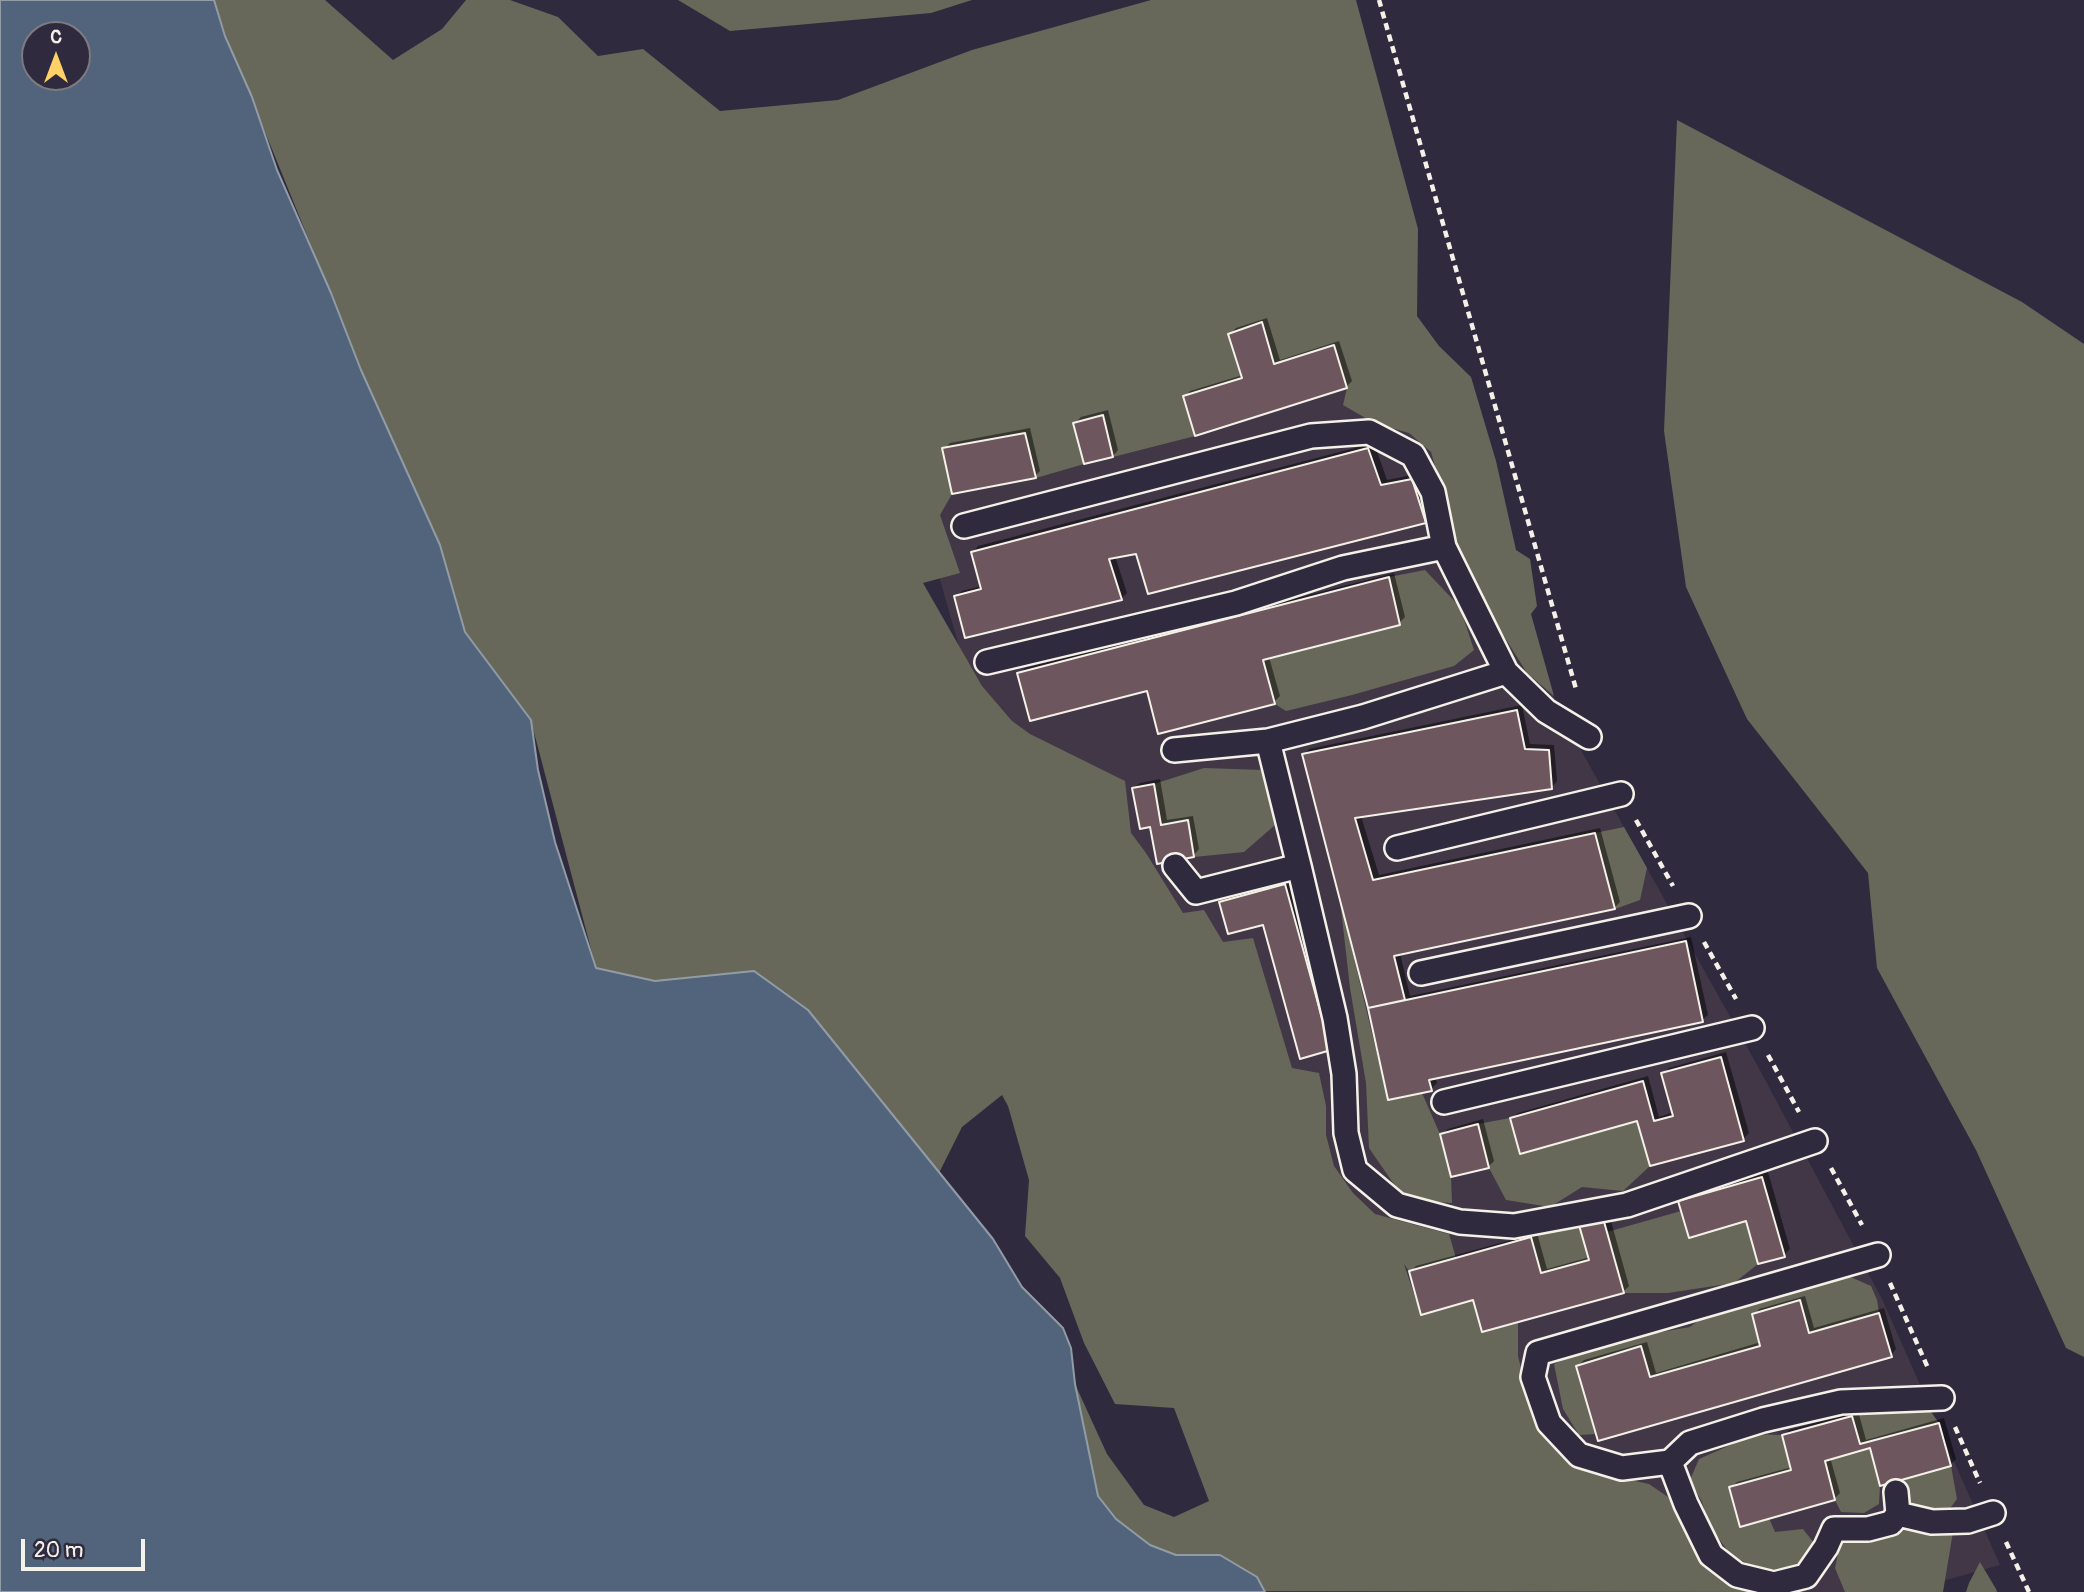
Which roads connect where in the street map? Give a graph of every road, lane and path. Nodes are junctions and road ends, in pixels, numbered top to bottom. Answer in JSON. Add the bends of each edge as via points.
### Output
{"nodes":[{"id":1,"x":1379,"y":0,"type":"edge"},
{"id":2,"x":964,"y":526,"type":"dead end"},
{"id":3,"x":1444,"y":547,"type":"junction"},
{"id":4,"x":987,"y":662,"type":"dead end"},
{"id":5,"x":1507,"y":672,"type":"junction"},
{"id":6,"x":1590,"y":737,"type":"joint"},
{"id":7,"x":1269,"y":741,"type":"junction"},
{"id":8,"x":1174,"y":750,"type":"dead end"},
{"id":9,"x":1622,"y":794,"type":"joint"},
{"id":10,"x":1397,"y":848,"type":"dead end"},
{"id":11,"x":1175,"y":866,"type":"dead end"},
{"id":12,"x":1299,"y":866,"type":"junction"},
{"id":13,"x":1689,"y":916,"type":"junction"},
{"id":14,"x":1420,"y":973,"type":"dead end"},
{"id":15,"x":1752,"y":1028,"type":"junction"},
{"id":16,"x":1444,"y":1102,"type":"dead end"},
{"id":17,"x":1815,"y":1141,"type":"junction"},
{"id":18,"x":1878,"y":1255,"type":"junction"},
{"id":19,"x":1942,"y":1398,"type":"junction"},
{"id":20,"x":1670,"y":1461,"type":"junction"},
{"id":21,"x":1993,"y":1513,"type":"junction"},
{"id":22,"x":2029,"y":1592,"type":"edge"}],
"edges":[{"from":1,"to":6,"type":"path"},
{"from":2,"to":3,"type":"lane","via":[[1311,436],[1369,432],[1413,455],[1433,492]]},
{"from":3,"to":4,"type":"lane","via":[[1343,568],[1236,603]]},
{"from":3,"to":5,"type":"lane"},
{"from":5,"to":6,"type":"lane","via":[[1546,711]]},
{"from":5,"to":7,"type":"lane"},
{"from":7,"to":8,"type":"lane"},
{"from":7,"to":12,"type":"lane"},
{"from":9,"to":10,"type":"lane"},
{"from":9,"to":13,"type":"path"},
{"from":11,"to":12,"type":"lane","via":[[1196,892]]},
{"from":12,"to":17,"type":"lane","via":[[1335,1018],[1344,1074],[1346,1133],[1355,1170],[1396,1205],[1460,1222],[1514,1226],[1627,1205]]},
{"from":13,"to":14,"type":"lane"},
{"from":13,"to":15,"type":"path"},
{"from":15,"to":16,"type":"lane"},
{"from":15,"to":17,"type":"path"},
{"from":17,"to":18,"type":"path"},
{"from":18,"to":19,"type":"path"},
{"from":18,"to":20,"type":"lane","via":[[1538,1353],[1534,1377],[1549,1423],[1578,1455],[1622,1468]]},
{"from":19,"to":20,"type":"lane","via":[[1841,1402],[1763,1420],[1690,1443]]},
{"from":19,"to":21,"type":"path"},
{"from":20,"to":21,"type":"lane","via":[[1711,1555],[1737,1575],[1774,1584],[1806,1576],[1826,1547],[1827,1522],[1868,1529],[1891,1523],[1897,1503],[1932,1522],[1968,1521]]},
{"from":21,"to":22,"type":"path"}]}
